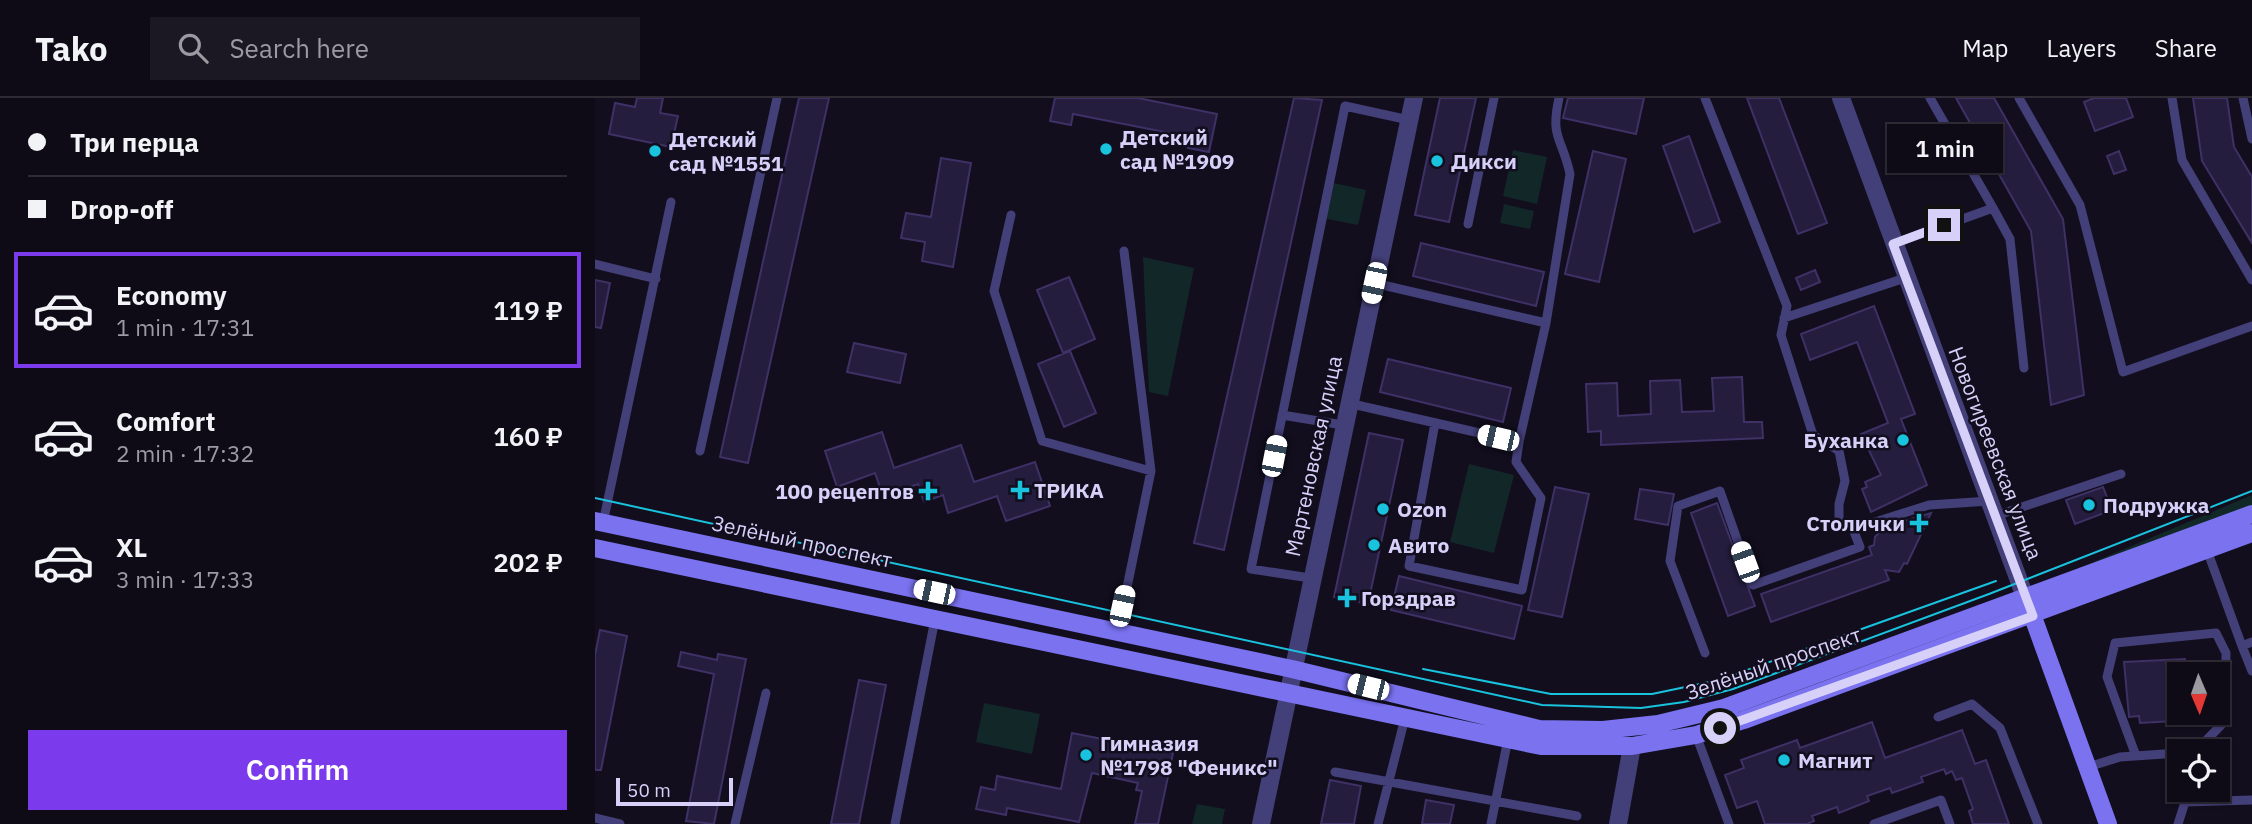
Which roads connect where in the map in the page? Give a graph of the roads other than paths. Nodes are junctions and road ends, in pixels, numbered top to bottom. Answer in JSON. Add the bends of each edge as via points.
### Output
{"nodes":[{"id":1,"x":777,"y":98,"type":"edge"},
{"id":2,"x":1414,"y":98,"type":"edge"},
{"id":3,"x":1494,"y":98,"type":"edge"},
{"id":4,"x":1559,"y":98,"type":"edge"},
{"id":5,"x":1705,"y":98,"type":"edge"},
{"id":6,"x":1841,"y":98,"type":"edge"},
{"id":7,"x":1930,"y":98,"type":"edge"},
{"id":8,"x":2019,"y":98,"type":"edge"},
{"id":9,"x":2172,"y":98,"type":"edge"},
{"id":10,"x":2243,"y":98,"type":"edge"},
{"id":11,"x":1409,"y":120,"type":"junction"},
{"id":12,"x":2252,"y":139,"type":"edge"},
{"id":13,"x":671,"y":202,"type":"dead end"},
{"id":14,"x":1993,"y":208,"type":"junction"},
{"id":15,"x":1011,"y":215,"type":"dead end"},
{"id":16,"x":1468,"y":224,"type":"dead end"},
{"id":17,"x":1893,"y":244,"type":"junction"},
{"id":18,"x":1124,"y":251,"type":"dead end"},
{"id":19,"x":595,"y":264,"type":"edge"},
{"id":20,"x":1905,"y":278,"type":"junction"},
{"id":21,"x":656,"y":279,"type":"junction"},
{"id":22,"x":2252,"y":281,"type":"edge"},
{"id":23,"x":1374,"y":283,"type":"junction"},
{"id":24,"x":1784,"y":318,"type":"junction"},
{"id":25,"x":1546,"y":323,"type":"junction"},
{"id":26,"x":2252,"y":326,"type":"edge"},
{"id":27,"x":2024,"y":368,"type":"dead end"},
{"id":28,"x":1348,"y":403,"type":"junction"},
{"id":29,"x":1282,"y":415,"type":"junction"},
{"id":30,"x":1435,"y":423,"type":"junction"},
{"id":31,"x":1343,"y":425,"type":"junction"},
{"id":32,"x":1519,"y":442,"type":"junction"},
{"id":33,"x":700,"y":451,"type":"dead end"},
{"id":34,"x":1151,"y":471,"type":"junction"},
{"id":35,"x":2121,"y":474,"type":"dead end"},
{"id":36,"x":1992,"y":508,"type":"junction"},
{"id":37,"x":2252,"y":514,"type":"edge"},
{"id":38,"x":599,"y":522,"type":"edge"},
{"id":39,"x":1853,"y":529,"type":"junction"},
{"id":40,"x":2252,"y":533,"type":"edge"},
{"id":41,"x":595,"y":548,"type":"edge"},
{"id":42,"x":2207,"y":550,"type":"junction"},
{"id":43,"x":1310,"y":578,"type":"junction"},
{"id":44,"x":2025,"y":597,"type":"junction"},
{"id":45,"x":2033,"y":616,"type":"junction"},
{"id":46,"x":935,"y":619,"type":"junction"},
{"id":47,"x":1118,"y":631,"type":"junction"},
{"id":48,"x":2252,"y":642,"type":"edge"},
{"id":49,"x":2242,"y":646,"type":"junction"},
{"id":50,"x":1705,"y":653,"type":"dead end"},
{"id":51,"x":1292,"y":669,"type":"junction"},
{"id":52,"x":2252,"y":671,"type":"edge"},
{"id":53,"x":766,"y":693,"type":"dead end"},
{"id":54,"x":1288,"y":694,"type":"junction"},
{"id":55,"x":1938,"y":717,"type":"dead end"},
{"id":56,"x":1405,"y":718,"type":"junction"},
{"id":57,"x":1696,"y":735,"type":"junction"},
{"id":58,"x":2208,"y":739,"type":"edge"},
{"id":59,"x":1509,"y":740,"type":"junction"},
{"id":60,"x":1632,"y":746,"type":"junction"},
{"id":61,"x":2167,"y":754,"type":"edge"},
{"id":62,"x":2136,"y":756,"type":"junction"},
{"id":63,"x":2088,"y":767,"type":"junction"},
{"id":64,"x":1335,"y":772,"type":"dead end"},
{"id":65,"x":1387,"y":782,"type":"junction"},
{"id":66,"x":2252,"y":800,"type":"edge"},
{"id":67,"x":1495,"y":801,"type":"junction"},
{"id":68,"x":1577,"y":816,"type":"dead end"},
{"id":69,"x":595,"y":818,"type":"edge"},
{"id":70,"x":620,"y":824,"type":"edge"},
{"id":71,"x":735,"y":824,"type":"edge"},
{"id":72,"x":895,"y":824,"type":"edge"},
{"id":73,"x":1261,"y":824,"type":"edge"},
{"id":74,"x":1378,"y":824,"type":"edge"},
{"id":75,"x":1491,"y":824,"type":"edge"},
{"id":76,"x":1618,"y":824,"type":"edge"},
{"id":77,"x":1729,"y":824,"type":"edge"},
{"id":78,"x":1874,"y":824,"type":"edge"},
{"id":79,"x":1950,"y":824,"type":"edge"},
{"id":80,"x":2038,"y":824,"type":"edge"},
{"id":81,"x":2108,"y":824,"type":"edge"},
{"id":82,"x":2178,"y":824,"type":"edge"}],
"edges":[{"from":1,"to":33,"type":"lane"},
{"from":2,"to":11,"type":"street","name":"Мартеновская улица"},
{"from":3,"to":16,"type":"lane"},
{"from":4,"to":25,"type":"lane","via":[[1555,134],[1570,174]]},
{"from":5,"to":24,"type":"lane","via":[[1787,306]]},
{"from":6,"to":17,"type":"street","name":"Новогиреевская улица"},
{"from":7,"to":14,"type":"lane"},
{"from":8,"to":26,"type":"lane","via":[[2080,205],[2123,372]]},
{"from":9,"to":22,"type":"lane","via":[[2182,160]]},
{"from":10,"to":12,"type":"lane"},
{"from":11,"to":23,"type":"street","name":"Мартеновская улица"},
{"from":11,"to":29,"type":"lane","via":[[1345,106]]},
{"from":13,"to":21,"type":"lane"},
{"from":14,"to":17,"type":"lane"},
{"from":14,"to":27,"type":"lane","via":[[2010,239]]},
{"from":15,"to":34,"type":"lane","via":[[994,291],[1042,441]]},
{"from":17,"to":20,"type":"street","name":"Новогиреевская улица"},
{"from":18,"to":34,"type":"lane"},
{"from":19,"to":21,"type":"lane"},
{"from":20,"to":24,"type":"lane"},
{"from":20,"to":36,"type":"street","name":"Новогиреевская улица"},
{"from":21,"to":38,"type":"lane"},
{"from":23,"to":25,"type":"lane"},
{"from":23,"to":28,"type":"street","name":"Мартеновская улица"},
{"from":24,"to":39,"type":"lane","via":[[1781,335],[1813,435],[1839,451],[1845,481],[1839,520]]},
{"from":25,"to":32,"type":"lane"},
{"from":28,"to":30,"type":"lane"},
{"from":28,"to":31,"type":"street","name":"Мартеновская улица"},
{"from":29,"to":31,"type":"lane"},
{"from":29,"to":43,"type":"lane","via":[[1251,569]]},
{"from":30,"to":32,"type":"lane"},
{"from":30,"to":32,"type":"lane","via":[[1409,566],[1522,590],[1541,498],[1516,462]]},
{"from":31,"to":43,"type":"street","name":"Мартеновская улица"},
{"from":34,"to":47,"type":"lane"},
{"from":35,"to":36,"type":"lane"},
{"from":36,"to":39,"type":"lane","via":[[1929,505]]},
{"from":36,"to":44,"type":"street","name":"Новогиреевская улица"},
{"from":37,"to":44,"type":"main road","name":"Зелёный проспект"},
{"from":38,"to":47,"type":"main road","name":"Зелёный проспект"},
{"from":39,"to":50,"type":"lane","via":[[1860,547],[1753,585],[1720,491],[1678,506],[1670,561]]},
{"from":40,"to":42,"type":"main road","name":"Зелёный проспект"},
{"from":41,"to":46,"type":"main road","name":"Зелёный проспект"},
{"from":42,"to":45,"type":"main road","name":"Зелёный проспект"},
{"from":42,"to":49,"type":"lane"},
{"from":43,"to":51,"type":"street","name":"Мартеновская улица"},
{"from":44,"to":45,"type":"main road","name":"Новогиреевская улица"},
{"from":44,"to":51,"type":"main road","name":"Зелёный проспект","via":[[1724,708],[1603,730],[1539,729]]},
{"from":45,"to":57,"type":"main road","name":"Зелёный проспект"},
{"from":45,"to":63,"type":"main road","name":"Новогиреевская улица"},
{"from":46,"to":54,"type":"main road","name":"Зелёный проспект"},
{"from":46,"to":72,"type":"lane"},
{"from":47,"to":51,"type":"main road","name":"Зелёный проспект"},
{"from":48,"to":49,"type":"lane"},
{"from":49,"to":52,"type":"lane"},
{"from":51,"to":54,"type":"street","name":"Мартеновская улица"},
{"from":53,"to":71,"type":"lane"},
{"from":54,"to":56,"type":"main road","name":"Зелёный проспект"},
{"from":54,"to":73,"type":"street","name":"Мартеновская улица"},
{"from":55,"to":80,"type":"lane","via":[[1972,704],[2000,728]]},
{"from":56,"to":59,"type":"main road","name":"Зелёный проспект"},
{"from":56,"to":65,"type":"lane"},
{"from":57,"to":60,"type":"main road","name":"Зелёный проспект"},
{"from":57,"to":77,"type":"lane"},
{"from":58,"to":62,"type":"lane","via":[[2225,721],[2226,653],[2216,633],[2115,643],[2107,677]]},
{"from":59,"to":60,"type":"main road","name":"Зелёный проспект","via":[[1541,746]]},
{"from":59,"to":67,"type":"lane"},
{"from":60,"to":76,"type":"street"},
{"from":61,"to":62,"type":"lane"},
{"from":62,"to":63,"type":"lane"},
{"from":63,"to":81,"type":"main road","name":"Новогиреевская улица"},
{"from":64,"to":65,"type":"lane"},
{"from":65,"to":67,"type":"lane"},
{"from":65,"to":74,"type":"lane"},
{"from":66,"to":82,"type":"lane","via":[[2185,802]]},
{"from":67,"to":68,"type":"lane"},
{"from":67,"to":75,"type":"lane"},
{"from":69,"to":70,"type":"lane"},
{"from":78,"to":79,"type":"lane","via":[[1941,800]]}]}
